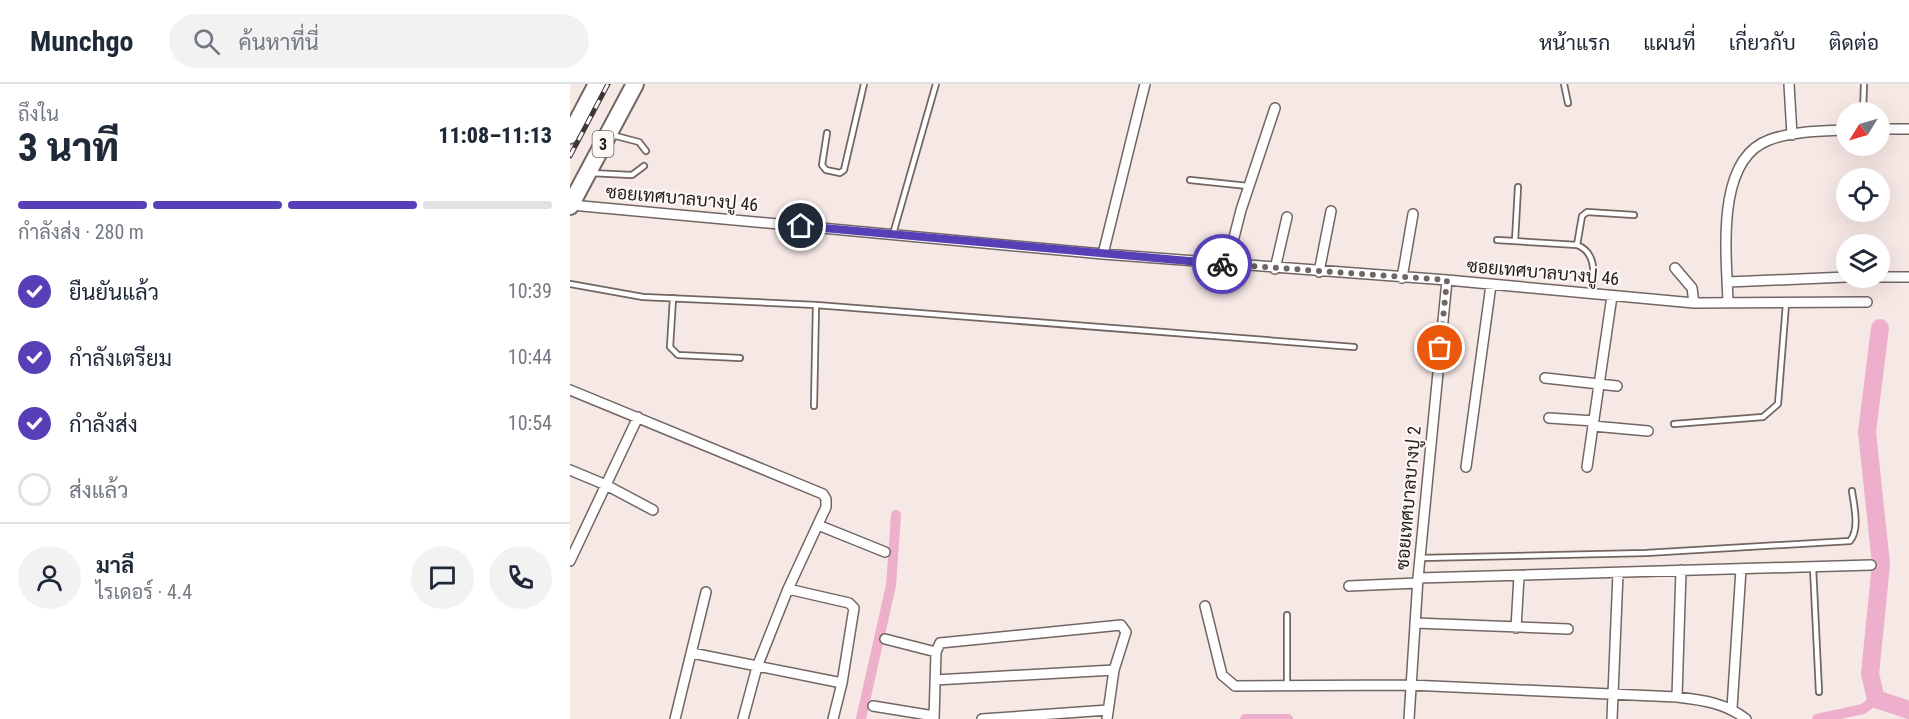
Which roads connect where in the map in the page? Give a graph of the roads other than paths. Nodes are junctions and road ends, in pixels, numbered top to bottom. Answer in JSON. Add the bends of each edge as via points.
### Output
{"nodes":[{"id":1,"x":597,"y":84,"type":"edge"},
{"id":2,"x":636,"y":84,"type":"edge"},
{"id":3,"x":864,"y":84,"type":"edge"},
{"id":4,"x":936,"y":84,"type":"edge"},
{"id":5,"x":1145,"y":84,"type":"edge"},
{"id":6,"x":1564,"y":84,"type":"edge"},
{"id":7,"x":1789,"y":84,"type":"edge"},
{"id":8,"x":1864,"y":84,"type":"edge"},
{"id":9,"x":1863,"y":102,"type":"edge"},
{"id":10,"x":1568,"y":103,"type":"dead end"},
{"id":11,"x":1275,"y":108,"type":"dead end"},
{"id":12,"x":1890,"y":129,"type":"edge"},
{"id":13,"x":1909,"y":129,"type":"edge"},
{"id":14,"x":1836,"y":131,"type":"edge"},
{"id":15,"x":827,"y":133,"type":"dead end"},
{"id":16,"x":570,"y":135,"type":"edge"},
{"id":17,"x":608,"y":135,"type":"junction"},
{"id":18,"x":1792,"y":135,"type":"junction"},
{"id":19,"x":646,"y":151,"type":"dead end"},
{"id":20,"x":644,"y":166,"type":"dead end"},
{"id":21,"x":588,"y":173,"type":"junction"},
{"id":22,"x":1190,"y":180,"type":"dead end"},
{"id":23,"x":1248,"y":186,"type":"junction"},
{"id":24,"x":1518,"y":187,"type":"dead end"},
{"id":25,"x":570,"y":205,"type":"edge"},
{"id":26,"x":1331,"y":211,"type":"dead end"},
{"id":27,"x":1413,"y":214,"type":"dead end"},
{"id":28,"x":1634,"y":215,"type":"dead end"},
{"id":29,"x":1287,"y":217,"type":"dead end"},
{"id":30,"x":893,"y":234,"type":"junction"},
{"id":31,"x":1497,"y":240,"type":"dead end"},
{"id":32,"x":1515,"y":241,"type":"junction"},
{"id":33,"x":1577,"y":245,"type":"junction"},
{"id":34,"x":1103,"y":254,"type":"junction"},
{"id":35,"x":1227,"y":265,"type":"junction"},
{"id":36,"x":1675,"y":268,"type":"dead end"},
{"id":37,"x":1275,"y":269,"type":"junction"},
{"id":38,"x":1318,"y":272,"type":"junction"},
{"id":39,"x":1836,"y":277,"type":"edge"},
{"id":40,"x":1890,"y":277,"type":"edge"},
{"id":41,"x":1909,"y":277,"type":"edge"},
{"id":42,"x":1402,"y":278,"type":"junction"},
{"id":43,"x":1447,"y":280,"type":"junction"},
{"id":44,"x":1728,"y":282,"type":"junction"},
{"id":45,"x":570,"y":284,"type":"edge"},
{"id":46,"x":1491,"y":285,"type":"junction"},
{"id":47,"x":1593,"y":295,"type":"junction"},
{"id":48,"x":1612,"y":296,"type":"junction"},
{"id":49,"x":673,"y":298,"type":"junction"},
{"id":50,"x":1867,"y":302,"type":"dead end"},
{"id":51,"x":1694,"y":303,"type":"junction"},
{"id":52,"x":1728,"y":303,"type":"junction"},
{"id":53,"x":1786,"y":304,"type":"junction"},
{"id":54,"x":816,"y":305,"type":"junction"},
{"id":55,"x":1354,"y":347,"type":"dead end"},
{"id":56,"x":740,"y":358,"type":"dead end"},
{"id":57,"x":1545,"y":378,"type":"dead end"},
{"id":58,"x":1599,"y":382,"type":"junction"},
{"id":59,"x":1617,"y":386,"type":"dead end"},
{"id":60,"x":570,"y":390,"type":"edge"},
{"id":61,"x":814,"y":406,"type":"dead end"},
{"id":62,"x":638,"y":417,"type":"junction"},
{"id":63,"x":1550,"y":418,"type":"dead end"},
{"id":64,"x":1593,"y":424,"type":"junction"},
{"id":65,"x":1674,"y":424,"type":"dead end"},
{"id":66,"x":1648,"y":431,"type":"dead end"},
{"id":67,"x":1466,"y":467,"type":"dead end"},
{"id":68,"x":1587,"y":467,"type":"dead end"},
{"id":69,"x":570,"y":470,"type":"edge"},
{"id":70,"x":606,"y":485,"type":"junction"},
{"id":71,"x":1852,"y":491,"type":"dead end"},
{"id":72,"x":653,"y":510,"type":"dead end"},
{"id":73,"x":818,"y":525,"type":"junction"},
{"id":74,"x":885,"y":552,"type":"dead end"},
{"id":75,"x":1419,"y":558,"type":"junction"},
{"id":76,"x":570,"y":561,"type":"edge"},
{"id":77,"x":1871,"y":565,"type":"dead end"},
{"id":78,"x":1814,"y":567,"type":"junction"},
{"id":79,"x":1741,"y":568,"type":"junction"},
{"id":80,"x":1681,"y":570,"type":"junction"},
{"id":81,"x":1618,"y":573,"type":"junction"},
{"id":82,"x":1519,"y":576,"type":"junction"},
{"id":83,"x":1417,"y":580,"type":"junction"},
{"id":84,"x":1349,"y":586,"type":"dead end"},
{"id":85,"x":788,"y":589,"type":"junction"},
{"id":86,"x":706,"y":592,"type":"dead end"},
{"id":87,"x":1205,"y":606,"type":"dead end"},
{"id":88,"x":1287,"y":615,"type":"dead end"},
{"id":89,"x":1415,"y":623,"type":"junction"},
{"id":90,"x":1516,"y":628,"type":"junction"},
{"id":91,"x":1568,"y":629,"type":"dead end"},
{"id":92,"x":885,"y":639,"type":"dead end"},
{"id":93,"x":936,"y":652,"type":"junction"},
{"id":94,"x":692,"y":653,"type":"junction"},
{"id":95,"x":757,"y":667,"type":"junction"},
{"id":96,"x":1114,"y":670,"type":"junction"},
{"id":97,"x":935,"y":680,"type":"junction"},
{"id":98,"x":842,"y":683,"type":"junction"},
{"id":99,"x":1410,"y":685,"type":"junction"},
{"id":100,"x":1287,"y":686,"type":"junction"},
{"id":101,"x":1819,"y":692,"type":"dead end"},
{"id":102,"x":1614,"y":697,"type":"junction"},
{"id":103,"x":1677,"y":697,"type":"junction"},
{"id":104,"x":873,"y":706,"type":"dead end"},
{"id":105,"x":1732,"y":708,"type":"junction"},
{"id":106,"x":1107,"y":714,"type":"edge"},
{"id":107,"x":934,"y":717,"type":"edge"},
{"id":108,"x":675,"y":719,"type":"edge"},
{"id":109,"x":743,"y":719,"type":"edge"},
{"id":110,"x":833,"y":719,"type":"edge"},
{"id":111,"x":982,"y":719,"type":"edge"},
{"id":112,"x":1408,"y":719,"type":"edge"},
{"id":113,"x":1612,"y":719,"type":"edge"},
{"id":114,"x":1746,"y":719,"type":"edge"}],
"edges":[{"from":1,"to":16,"type":"highway","number":"3"},
{"from":2,"to":17,"type":"highway","number":"3"},
{"from":3,"to":15,"type":"lane","via":[[844,170],[840,173],[822,165]]},
{"from":4,"to":30,"type":"lane"},
{"from":5,"to":34,"type":"street"},
{"from":6,"to":10,"type":"lane"},
{"from":7,"to":18,"type":"street"},
{"from":8,"to":9,"type":"lane"},
{"from":11,"to":23,"type":"street"},
{"from":12,"to":13,"type":"street"},
{"from":14,"to":18,"type":"street"},
{"from":17,"to":19,"type":"lane","via":[[639,142]]},
{"from":17,"to":21,"type":"highway","number":"3"},
{"from":18,"to":44,"type":"street","via":[[1769,140],[1751,152],[1734,182],[1727,207]]},
{"from":20,"to":21,"type":"lane","via":[[633,175]]},
{"from":21,"to":25,"type":"highway","number":"3"},
{"from":22,"to":23,"type":"lane"},
{"from":23,"to":35,"type":"street"},
{"from":24,"to":32,"type":"lane"},
{"from":25,"to":30,"type":"street","name":"ซอยเทศบาลบางปู 46"},
{"from":26,"to":38,"type":"street"},
{"from":27,"to":42,"type":"street"},
{"from":28,"to":33,"type":"lane","via":[[1587,212],[1582,216]]},
{"from":29,"to":37,"type":"street"},
{"from":30,"to":34,"type":"street","name":"ซอยเทศบาลบางปู 46"},
{"from":31,"to":32,"type":"lane"},
{"from":32,"to":33,"type":"lane"},
{"from":33,"to":47,"type":"lane","via":[[1584,248],[1594,266]]},
{"from":34,"to":35,"type":"street","name":"ซอยเทศบาลบางปู 46"},
{"from":35,"to":37,"type":"street","name":"ซอยเทศบาลบางปู 46"},
{"from":36,"to":51,"type":"street","via":[[1692,288]]},
{"from":37,"to":38,"type":"street","name":"ซอยเทศบาลบางปู 46"},
{"from":38,"to":42,"type":"street","name":"ซอยเทศบาลบางปู 46"},
{"from":39,"to":44,"type":"street"},
{"from":40,"to":41,"type":"street"},
{"from":42,"to":43,"type":"street","name":"ซอยเทศบาลบางปู 46"},
{"from":43,"to":46,"type":"street","name":"ซอยเทศบาลบางปู 46"},
{"from":43,"to":75,"type":"street","name":"ซอยเทศบาลบางปู 2"},
{"from":44,"to":52,"type":"street"},
{"from":45,"to":49,"type":"lane","via":[[630,296]]},
{"from":46,"to":47,"type":"street","name":"ซอยเทศบาลบางปู 46"},
{"from":46,"to":67,"type":"street"},
{"from":47,"to":48,"type":"street","name":"ซอยเทศบาลบางปู 46"},
{"from":48,"to":51,"type":"street","name":"ซอยเทศบาลบางปู 46"},
{"from":48,"to":58,"type":"street"},
{"from":49,"to":54,"type":"lane"},
{"from":49,"to":56,"type":"lane","via":[[673,352]]},
{"from":50,"to":53,"type":"street","name":"ซอยเทศบาลบางปู 46"},
{"from":51,"to":52,"type":"street","name":"ซอยเทศบาลบางปู 46"},
{"from":52,"to":53,"type":"street","name":"ซอยเทศบาลบางปู 46"},
{"from":53,"to":65,"type":"lane","via":[[1778,404],[1771,412],[1763,417]]},
{"from":54,"to":55,"type":"lane"},
{"from":54,"to":61,"type":"lane"},
{"from":57,"to":58,"type":"street"},
{"from":58,"to":59,"type":"street"},
{"from":58,"to":64,"type":"street"},
{"from":60,"to":62,"type":"street"},
{"from":62,"to":70,"type":"street"},
{"from":62,"to":73,"type":"street","via":[[823,494],[827,502]]},
{"from":63,"to":64,"type":"street"},
{"from":64,"to":66,"type":"street"},
{"from":64,"to":68,"type":"street"},
{"from":69,"to":70,"type":"street"},
{"from":70,"to":72,"type":"street"},
{"from":70,"to":76,"type":"street"},
{"from":71,"to":75,"type":"lane","via":[[1855,536],[1850,541],[1647,553]]},
{"from":73,"to":74,"type":"street"},
{"from":73,"to":85,"type":"street"},
{"from":75,"to":83,"type":"street","name":"ซอยเทศบาลบางปู 2"},
{"from":77,"to":78,"type":"street"},
{"from":78,"to":79,"type":"street"},
{"from":78,"to":101,"type":"lane"},
{"from":79,"to":80,"type":"street"},
{"from":79,"to":105,"type":"street"},
{"from":80,"to":81,"type":"street"},
{"from":80,"to":103,"type":"street"},
{"from":81,"to":82,"type":"street"},
{"from":81,"to":102,"type":"street"},
{"from":82,"to":83,"type":"street"},
{"from":82,"to":90,"type":"street"},
{"from":83,"to":84,"type":"street"},
{"from":83,"to":89,"type":"street","name":"ซอยเทศบาลบางปู 2"},
{"from":85,"to":95,"type":"street"},
{"from":85,"to":98,"type":"street","via":[[849,603],[854,608]]},
{"from":86,"to":94,"type":"street"},
{"from":87,"to":100,"type":"street","via":[[1217,657],[1228,682],[1235,686]]},
{"from":88,"to":100,"type":"lane"},
{"from":89,"to":90,"type":"street"},
{"from":89,"to":99,"type":"street","name":"ซอยเทศบาลบางปู 2"},
{"from":90,"to":91,"type":"street"},
{"from":92,"to":93,"type":"street"},
{"from":93,"to":96,"type":"street","via":[[944,642],[1121,625],[1126,632]]},
{"from":93,"to":97,"type":"street"},
{"from":94,"to":95,"type":"street"},
{"from":94,"to":108,"type":"street"},
{"from":95,"to":98,"type":"street"},
{"from":95,"to":109,"type":"street"},
{"from":96,"to":97,"type":"street"},
{"from":96,"to":106,"type":"street"},
{"from":97,"to":107,"type":"street"},
{"from":98,"to":110,"type":"street"},
{"from":99,"to":100,"type":"street"},
{"from":99,"to":102,"type":"street"},
{"from":99,"to":112,"type":"street","name":"ซอยเทศบาลบางปู 2"},
{"from":102,"to":103,"type":"street"},
{"from":102,"to":113,"type":"street"},
{"from":103,"to":105,"type":"street"},
{"from":104,"to":107,"type":"street"},
{"from":105,"to":114,"type":"street"},
{"from":106,"to":111,"type":"street"}]}
